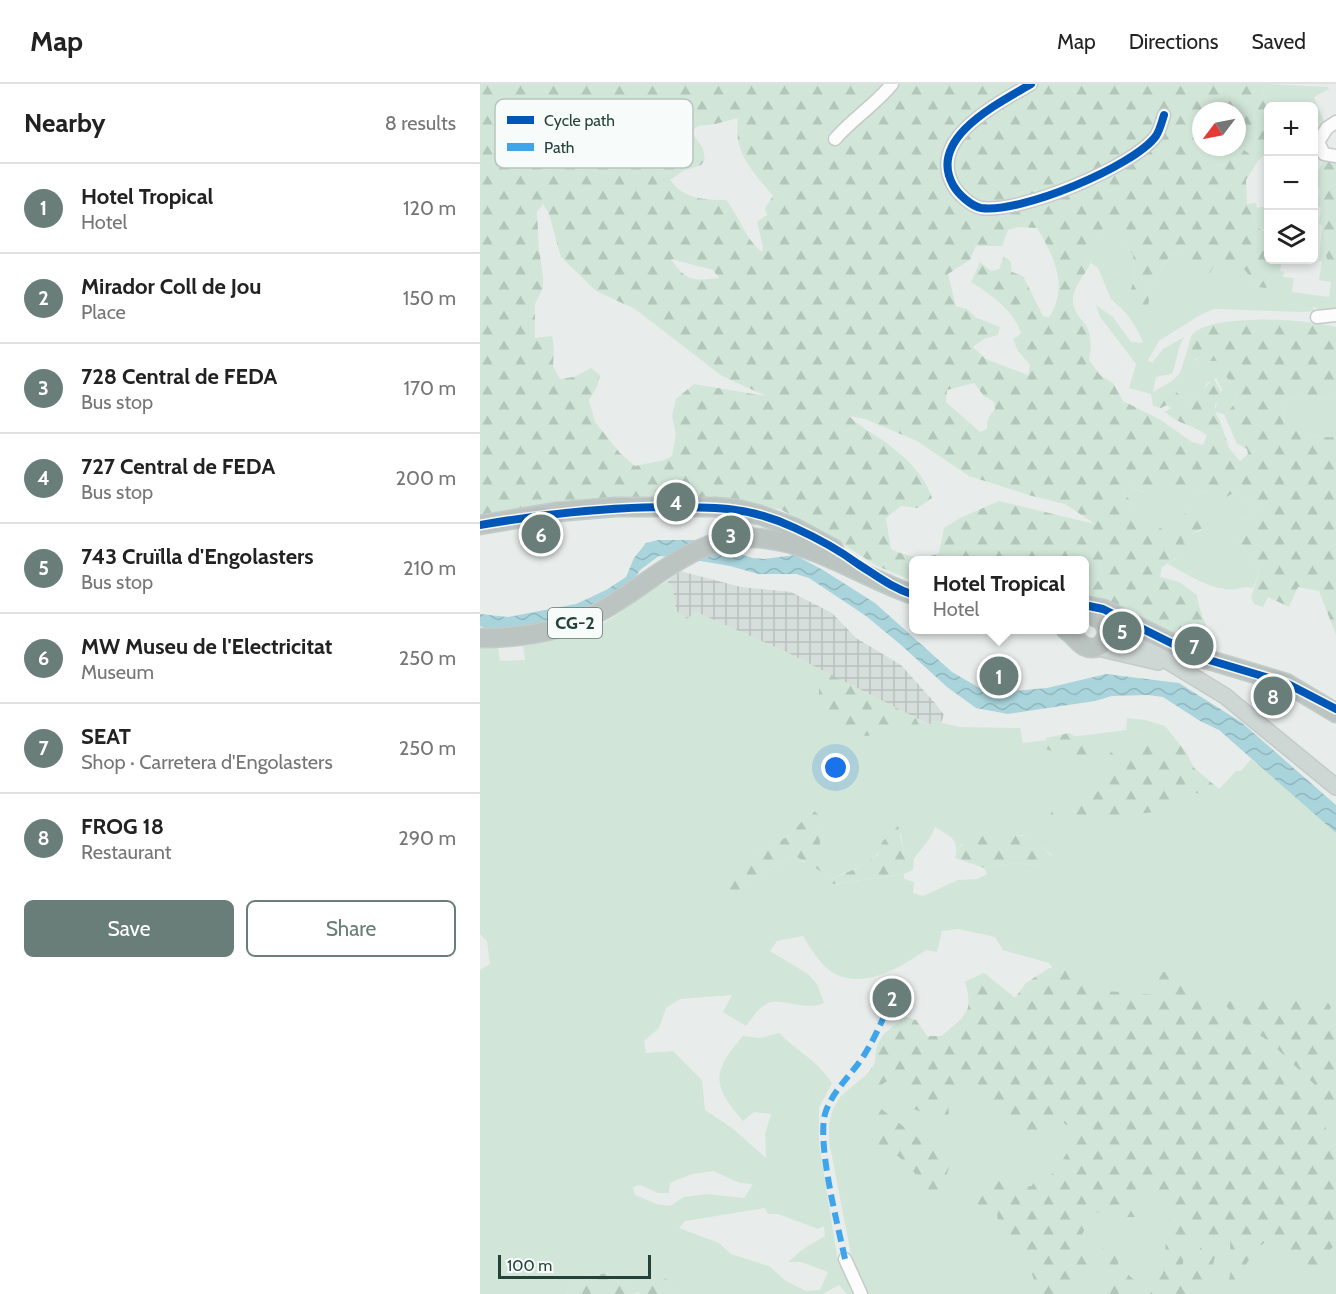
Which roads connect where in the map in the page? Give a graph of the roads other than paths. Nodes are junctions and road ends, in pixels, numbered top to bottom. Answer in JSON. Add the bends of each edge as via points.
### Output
{"nodes":[{"id":1,"x":892,"y":84,"type":"edge"},
{"id":2,"x":1031,"y":84,"type":"edge"},
{"id":3,"x":1164,"y":115,"type":"dead end"},
{"id":4,"x":1336,"y":122,"type":"edge"},
{"id":5,"x":835,"y":139,"type":"dead end"},
{"id":6,"x":1336,"y":156,"type":"edge"},
{"id":7,"x":1336,"y":315,"type":"edge"},
{"id":8,"x":1317,"y":317,"type":"dead end"},
{"id":9,"x":480,"y":525,"type":"edge"},
{"id":10,"x":887,"y":584,"type":"junction"},
{"id":11,"x":909,"y":593,"type":"edge"},
{"id":12,"x":1099,"y":618,"type":"edge"},
{"id":13,"x":1075,"y":634,"type":"edge"},
{"id":14,"x":480,"y":638,"type":"edge"},
{"id":15,"x":1094,"y":647,"type":"junction"},
{"id":16,"x":1170,"y":664,"type":"junction"},
{"id":17,"x":1332,"y":709,"type":"edge"},
{"id":18,"x":1336,"y":787,"type":"edge"},
{"id":19,"x":845,"y":1259,"type":"dead end"},
{"id":20,"x":861,"y":1294,"type":"edge"}],
"edges":[{"from":1,"to":5,"type":"street"},
{"from":2,"to":3,"type":"street","via":[[961,131],[954,143],[948,173],[962,196],[980,208],[1030,202],[1088,181],[1156,136]]},
{"from":4,"to":6,"type":"street","via":[[1318,142],[1324,154]]},
{"from":7,"to":8,"type":"street"},
{"from":9,"to":10,"type":"highway","number":"CG-2","via":[[615,507],[737,509],[793,527]]},
{"from":10,"to":11,"type":"highway","number":"CG-2"},
{"from":10,"to":14,"type":"highway","number":"CG-2","via":[[784,542],[732,539],[712,543],[678,559],[601,611],[565,627],[526,636]]},
{"from":12,"to":15,"type":"highway","via":[[1104,640]]},
{"from":12,"to":16,"type":"main road","via":[[1125,641]]},
{"from":12,"to":17,"type":"highway","via":[[1150,631],[1200,657],[1286,683]]},
{"from":13,"to":15,"type":"highway","via":[[1083,645]]},
{"from":15,"to":16,"type":"main road"},
{"from":16,"to":18,"type":"main road","via":[[1225,696]]},
{"from":19,"to":20,"type":"street"}]}
